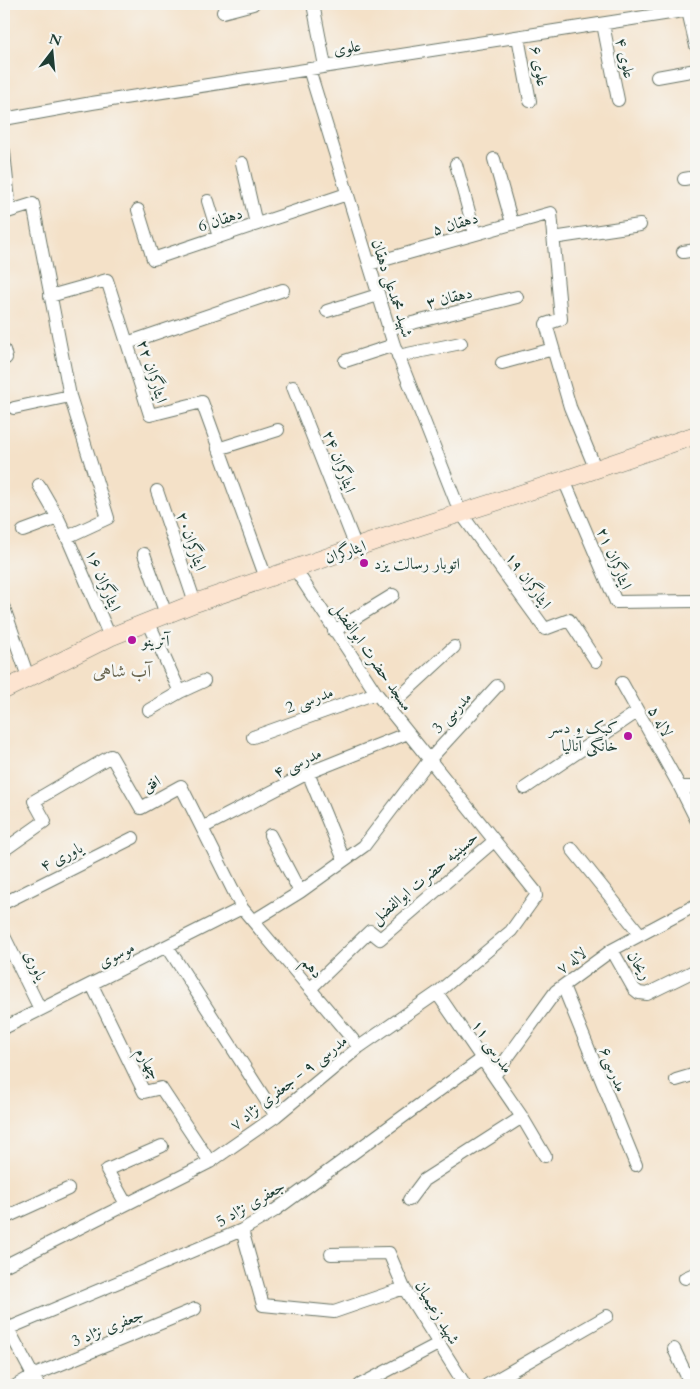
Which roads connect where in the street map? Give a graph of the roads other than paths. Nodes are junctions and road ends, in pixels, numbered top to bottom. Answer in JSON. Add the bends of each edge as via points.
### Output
{"nodes":[{"id":1,"x":253,"y":4,"type":"edge"},
{"id":2,"x":313,"y":4,"type":"edge"},
{"id":3,"x":692,"y":10,"type":"edge"},
{"id":4,"x":223,"y":12,"type":"dead end"},
{"id":5,"x":603,"y":24,"type":"junction"},
{"id":6,"x":518,"y":37,"type":"junction"},
{"id":7,"x":696,"y":46,"type":"edge"},
{"id":8,"x":325,"y":66,"type":"junction"},
{"id":9,"x":309,"y":69,"type":"junction"},
{"id":10,"x":696,"y":70,"type":"edge"},
{"id":11,"x":657,"y":78,"type":"dead end"},
{"id":12,"x":618,"y":100,"type":"dead end"},
{"id":13,"x":530,"y":101,"type":"dead end"},
{"id":14,"x":4,"y":119,"type":"edge"},
{"id":15,"x":4,"y":152,"type":"edge"},
{"id":16,"x":494,"y":159,"type":"dead end"},
{"id":17,"x":242,"y":163,"type":"dead end"},
{"id":18,"x":456,"y":164,"type":"dead end"},
{"id":19,"x":347,"y":194,"type":"junction"},
{"id":20,"x":208,"y":201,"type":"dead end"},
{"id":21,"x":138,"y":210,"type":"dead end"},
{"id":22,"x":7,"y":212,"type":"edge"},
{"id":23,"x":512,"y":223,"type":"junction"},
{"id":24,"x":256,"y":224,"type":"junction"},
{"id":25,"x":640,"y":225,"type":"dead end"},
{"id":26,"x":475,"y":234,"type":"junction"},
{"id":27,"x":219,"y":237,"type":"junction"},
{"id":28,"x":553,"y":238,"type":"junction"},
{"id":29,"x":696,"y":250,"type":"edge"},
{"id":30,"x":683,"y":252,"type":"dead end"},
{"id":31,"x":369,"y":264,"type":"junction"},
{"id":32,"x":283,"y":290,"type":"dead end"},
{"id":33,"x":378,"y":295,"type":"junction"},
{"id":34,"x":50,"y":296,"type":"junction"},
{"id":35,"x":517,"y":297,"type":"dead end"},
{"id":36,"x":327,"y":311,"type":"dead end"},
{"id":37,"x":388,"y":329,"type":"junction"},
{"id":38,"x":127,"y":343,"type":"junction"},
{"id":39,"x":461,"y":343,"type":"dead end"},
{"id":40,"x":553,"y":348,"type":"junction"},
{"id":41,"x":396,"y":350,"type":"junction"},
{"id":42,"x":345,"y":361,"type":"dead end"},
{"id":43,"x":502,"y":363,"type":"dead end"},
{"id":44,"x":293,"y":388,"type":"dead end"},
{"id":45,"x":70,"y":396,"type":"junction"},
{"id":46,"x":14,"y":408,"type":"dead end"},
{"id":47,"x":278,"y":430,"type":"dead end"},
{"id":48,"x":696,"y":435,"type":"edge"},
{"id":49,"x":218,"y":449,"type":"junction"},
{"id":50,"x":596,"y":470,"type":"junction"},
{"id":51,"x":564,"y":480,"type":"junction"},
{"id":52,"x":39,"y":485,"type":"dead end"},
{"id":53,"x":158,"y":491,"type":"dead end"},
{"id":54,"x":460,"y":512,"type":"junction"},
{"id":55,"x":58,"y":518,"type":"junction"},
{"id":56,"x":23,"y":531,"type":"dead end"},
{"id":57,"x":67,"y":537,"type":"junction"},
{"id":58,"x":356,"y":547,"type":"junction"},
{"id":59,"x":144,"y":554,"type":"dead end"},
{"id":60,"x":295,"y":568,"type":"junction"},
{"id":61,"x":266,"y":578,"type":"junction"},
{"id":62,"x":393,"y":595,"type":"dead end"},
{"id":63,"x":696,"y":601,"type":"edge"},
{"id":64,"x":195,"y":603,"type":"junction"},
{"id":65,"x":4,"y":608,"type":"edge"},
{"id":66,"x":166,"y":614,"type":"junction"},
{"id":67,"x":148,"y":621,"type":"junction"},
{"id":68,"x":334,"y":630,"type":"junction"},
{"id":69,"x":110,"y":636,"type":"junction"},
{"id":70,"x":454,"y":648,"type":"dead end"},
{"id":71,"x":596,"y":661,"type":"dead end"},
{"id":72,"x":28,"y":677,"type":"junction"},
{"id":73,"x":204,"y":681,"type":"dead end"},
{"id":74,"x":622,"y":684,"type":"dead end"},
{"id":75,"x":497,"y":686,"type":"dead end"},
{"id":76,"x":4,"y":690,"type":"edge"},
{"id":77,"x":180,"y":692,"type":"junction"},
{"id":78,"x":376,"y":693,"type":"junction"},
{"id":79,"x":388,"y":708,"type":"junction"},
{"id":80,"x":149,"y":710,"type":"dead end"},
{"id":81,"x":637,"y":712,"type":"junction"},
{"id":82,"x":408,"y":733,"type":"junction"},
{"id":83,"x":253,"y":737,"type":"dead end"},
{"id":84,"x":430,"y":759,"type":"junction"},
{"id":85,"x":308,"y":773,"type":"junction"},
{"id":86,"x":680,"y":787,"type":"junction"},
{"id":87,"x":696,"y":787,"type":"edge"},
{"id":88,"x":525,"y":788,"type":"dead end"},
{"id":89,"x":696,"y":818,"type":"edge"},
{"id":90,"x":202,"y":828,"type":"junction"},
{"id":91,"x":270,"y":835,"type":"dead end"},
{"id":92,"x":133,"y":838,"type":"dead end"},
{"id":93,"x":494,"y":841,"type":"junction"},
{"id":94,"x":572,"y":849,"type":"dead end"},
{"id":95,"x":4,"y":850,"type":"edge"},
{"id":96,"x":344,"y":860,"type":"junction"},
{"id":97,"x":300,"y":892,"type":"junction"},
{"id":98,"x":536,"y":896,"type":"joint"},
{"id":99,"x":4,"y":903,"type":"edge"},
{"id":100,"x":696,"y":905,"type":"edge"},
{"id":101,"x":242,"y":908,"type":"junction"},
{"id":102,"x":253,"y":921,"type":"junction"},
{"id":103,"x":640,"y":934,"type":"junction"},
{"id":104,"x":4,"y":936,"type":"edge"},
{"id":105,"x":167,"y":946,"type":"junction"},
{"id":106,"x":612,"y":950,"type":"junction"},
{"id":107,"x":696,"y":970,"type":"edge"},
{"id":108,"x":92,"y":985,"type":"junction"},
{"id":109,"x":563,"y":986,"type":"junction"},
{"id":110,"x":310,"y":989,"type":"junction"},
{"id":111,"x":438,"y":993,"type":"junction"},
{"id":112,"x":40,"y":1009,"type":"junction"},
{"id":113,"x":4,"y":1028,"type":"edge"},
{"id":114,"x":360,"y":1046,"type":"junction"},
{"id":115,"x":482,"y":1059,"type":"junction"},
{"id":116,"x":696,"y":1074,"type":"edge"},
{"id":117,"x":494,"y":1076,"type":"junction"},
{"id":118,"x":676,"y":1080,"type":"dead end"},
{"id":119,"x":276,"y":1116,"type":"junction"},
{"id":120,"x":522,"y":1117,"type":"junction"},
{"id":121,"x":162,"y":1146,"type":"dead end"},
{"id":122,"x":545,"y":1156,"type":"dead end"},
{"id":123,"x":210,"y":1162,"type":"junction"},
{"id":124,"x":636,"y":1164,"type":"dead end"},
{"id":125,"x":68,"y":1189,"type":"dead end"},
{"id":126,"x":409,"y":1200,"type":"dead end"},
{"id":127,"x":126,"y":1204,"type":"junction"},
{"id":128,"x":4,"y":1218,"type":"edge"},
{"id":129,"x":242,"y":1230,"type":"junction"},
{"id":130,"x":331,"y":1254,"type":"dead end"},
{"id":131,"x":4,"y":1266,"type":"edge"},
{"id":132,"x":404,"y":1288,"type":"junction"},
{"id":133,"x":195,"y":1309,"type":"dead end"},
{"id":134,"x":606,"y":1316,"type":"dead end"},
{"id":135,"x":6,"y":1325,"type":"edge"},
{"id":136,"x":438,"y":1344,"type":"junction"},
{"id":137,"x":674,"y":1350,"type":"dead end"},
{"id":138,"x":35,"y":1380,"type":"edge"},
{"id":139,"x":17,"y":1385,"type":"edge"},
{"id":140,"x":360,"y":1385,"type":"edge"},
{"id":141,"x":465,"y":1385,"type":"edge"},
{"id":142,"x":487,"y":1385,"type":"edge"},
{"id":143,"x":691,"y":1385,"type":"edge"}],
"edges":[{"from":1,"to":4,"type":"street"},
{"from":2,"to":8,"type":"street"},
{"from":3,"to":5,"type":"street","name":"علوی"},
{"from":3,"to":7,"type":"street"},
{"from":5,"to":6,"type":"street","name":"علوی"},
{"from":5,"to":12,"type":"street","name":"علوی ۴"},
{"from":6,"to":8,"type":"street","name":"علوی"},
{"from":6,"to":13,"type":"street","name":"علوی ۶"},
{"from":8,"to":9,"type":"street","name":"علوی"},
{"from":9,"to":14,"type":"street","name":"علوی"},
{"from":9,"to":19,"type":"street","name":"شهید محمدعلی دهقان"},
{"from":10,"to":11,"type":"street"},
{"from":15,"to":22,"type":"street"},
{"from":16,"to":23,"type":"street"},
{"from":17,"to":24,"type":"street"},
{"from":18,"to":26,"type":"street"},
{"from":19,"to":24,"type":"street","name":"دهقان 6"},
{"from":19,"to":31,"type":"street","name":"شهید محمدعلی دهقان"},
{"from":20,"to":27,"type":"street"},
{"from":21,"to":27,"type":"street","name":"دهقان 6","via":[[153,259]]},
{"from":22,"to":34,"type":"street","via":[[32,204]]},
{"from":23,"to":26,"type":"street","name":"دهقان ۵"},
{"from":23,"to":28,"type":"street","name":"دهقان ۵","via":[[551,213]]},
{"from":24,"to":27,"type":"street","name":"دهقان 6"},
{"from":25,"to":28,"type":"street"},
{"from":26,"to":31,"type":"street","name":"دهقان ۵"},
{"from":28,"to":40,"type":"street","via":[[561,319],[546,324]]},
{"from":29,"to":30,"type":"street"},
{"from":31,"to":33,"type":"street","name":"شهید محمدعلی دهقان"},
{"from":32,"to":38,"type":"street"},
{"from":33,"to":36,"type":"street"},
{"from":33,"to":37,"type":"street","name":"شهید محمدعلی دهقان"},
{"from":34,"to":38,"type":"street","name":"ایثارگران ۲۲","via":[[108,280]]},
{"from":34,"to":45,"type":"street"},
{"from":35,"to":37,"type":"street","name":"دهقان ۳"},
{"from":37,"to":41,"type":"street","name":"شهید محمدعلی دهقان"},
{"from":38,"to":49,"type":"street","name":"ایثارگران ۲۲","via":[[150,415],[202,402]]},
{"from":39,"to":41,"type":"street"},
{"from":40,"to":43,"type":"street"},
{"from":40,"to":50,"type":"street","via":[[570,407]]},
{"from":41,"to":42,"type":"street"},
{"from":41,"to":54,"type":"street","name":"شهید محمدعلی دهقان"},
{"from":44,"to":58,"type":"street","name":"ایثارگران ۲۴"},
{"from":45,"to":46,"type":"street"},
{"from":45,"to":57,"type":"street","via":[[108,518]]},
{"from":47,"to":49,"type":"street"},
{"from":48,"to":50,"type":"main road","name":"ایثارگران"},
{"from":49,"to":61,"type":"street","name":"ایثارگران ۲۲"},
{"from":50,"to":51,"type":"main road","name":"ایثارگران"},
{"from":51,"to":54,"type":"main road","name":"ایثارگران"},
{"from":51,"to":63,"type":"street","name":"ایثارگران ۲۱","via":[[616,602]]},
{"from":52,"to":55,"type":"street","name":"ایثارگران ۱۶"},
{"from":53,"to":64,"type":"street","name":"۲۰ایثارگران"},
{"from":54,"to":58,"type":"main road","name":"ایثارگران"},
{"from":54,"to":71,"type":"street","name":"ایثارگران ۱‍۹","via":[[544,629],[569,620]]},
{"from":55,"to":56,"type":"street"},
{"from":55,"to":57,"type":"street","name":"ایثارگران ۱۶"},
{"from":57,"to":69,"type":"street","name":"ایثارگران ۱۶"},
{"from":58,"to":60,"type":"main road","name":"ایثارگران"},
{"from":59,"to":66,"type":"street"},
{"from":60,"to":61,"type":"main road","name":"ایثارگران"},
{"from":60,"to":68,"type":"street","name":"مسجد حضرت ابوالفضل"},
{"from":61,"to":64,"type":"main road","name":"ایثارگران"},
{"from":62,"to":68,"type":"street"},
{"from":64,"to":66,"type":"main road","name":"ایثارگران"},
{"from":65,"to":72,"type":"street"},
{"from":66,"to":67,"type":"main road","name":"ایثارگران"},
{"from":67,"to":69,"type":"main road","name":"ایثارگران"},
{"from":67,"to":77,"type":"street"},
{"from":68,"to":78,"type":"street","name":"مسجد حضرت ابوالفضل"},
{"from":69,"to":72,"type":"main road","name":"ایثارگران"},
{"from":70,"to":79,"type":"street"},
{"from":72,"to":76,"type":"main road","name":"ایثارگران"},
{"from":73,"to":77,"type":"street"},
{"from":74,"to":81,"type":"street","name":"لاله ۵"},
{"from":75,"to":84,"type":"street","name":"مدرسی 3"},
{"from":77,"to":80,"type":"street"},
{"from":78,"to":79,"type":"street","name":"مسجد حضرت ابوالفضل"},
{"from":78,"to":83,"type":"street","name":"مدرسی 2"},
{"from":79,"to":82,"type":"street","name":"مسجد حضرت ابوالفضل"},
{"from":81,"to":86,"type":"street","name":"لاله ۵"},
{"from":81,"to":88,"type":"street"},
{"from":82,"to":84,"type":"street","name":"مسجد حضرت ابوالفضل"},
{"from":82,"to":85,"type":"street","name":"مدرسی ۴"},
{"from":84,"to":93,"type":"street","name":"مسجد حضرت ابوالفضل"},
{"from":84,"to":96,"type":"street","via":[[364,846]]},
{"from":85,"to":90,"type":"street","name":"مدرسی ۴"},
{"from":85,"to":96,"type":"street"},
{"from":86,"to":87,"type":"street"},
{"from":86,"to":89,"type":"street","name":"لاله ۵"},
{"from":90,"to":95,"type":"street","name":"افق","via":[[181,786],[141,808],[111,756],[34,801],[45,821]]},
{"from":90,"to":101,"type":"street","name":"افق"},
{"from":91,"to":97,"type":"street"},
{"from":92,"to":99,"type":"street","name":"یاوری ۴"},
{"from":93,"to":98,"type":"street","name":"مسجد حضرت ابوالفضل"},
{"from":93,"to":110,"type":"street","name":"حسینیه حضرت ابوالفضل","via":[[380,939],[370,931]]},
{"from":94,"to":103,"type":"street"},
{"from":96,"to":97,"type":"street"},
{"from":97,"to":102,"type":"street"},
{"from":98,"to":111,"type":"street","name":"مدرسی ۹ - جعفری نژاد ۷","via":[[511,931]]},
{"from":100,"to":103,"type":"street","name":"لاله ۷"},
{"from":101,"to":102,"type":"street","name":"دهم"},
{"from":101,"to":105,"type":"street","name":"موسوی"},
{"from":102,"to":110,"type":"street","name":"دهم"},
{"from":103,"to":106,"type":"street","name":"لاله ۷"},
{"from":104,"to":112,"type":"street","name":"یاوری"},
{"from":105,"to":108,"type":"street","name":"موسوی"},
{"from":105,"to":119,"type":"street"},
{"from":106,"to":107,"type":"street","name":"ریحان","via":[[639,993],[647,994]]},
{"from":106,"to":109,"type":"street","name":"لاله ۷"},
{"from":108,"to":112,"type":"street","name":"موسوی"},
{"from":108,"to":123,"type":"street","name":"چهارم","via":[[144,1092],[162,1088]]},
{"from":109,"to":117,"type":"street","name":"لاله ۷","via":[[556,991]]},
{"from":109,"to":124,"type":"street","name":"مدرسی۶"},
{"from":110,"to":114,"type":"street","name":"دهم"},
{"from":111,"to":114,"type":"street","name":"مدرسی ۹ - جعفری نژاد ۷"},
{"from":111,"to":115,"type":"street","name":"مدرسی ۱۱"},
{"from":112,"to":113,"type":"street","name":"موسوی"},
{"from":114,"to":119,"type":"street","name":"مدرسی ۹ - جعفری نژاد ۷"},
{"from":115,"to":117,"type":"street","name":"مدرسی ۱۱"},
{"from":115,"to":129,"type":"street","name":"جعفری نژاد 5","via":[[274,1212]]},
{"from":116,"to":118,"type":"street"},
{"from":117,"to":120,"type":"street","name":"مدرسی ۱۱"},
{"from":119,"to":123,"type":"street","name":"مدرسی ۹ - جعفری نژاد ۷"},
{"from":120,"to":122,"type":"street","name":"مدرسی ۱۱"},
{"from":120,"to":126,"type":"street","via":[[424,1180]]},
{"from":121,"to":127,"type":"street","via":[[107,1170]]},
{"from":123,"to":127,"type":"street","name":"مدرسی ۹ - جعفری نژاد ۷"},
{"from":125,"to":128,"type":"street"},
{"from":127,"to":131,"type":"street","name":"مدرسی ۹ - جعفری نژاد ۷"},
{"from":129,"to":132,"type":"street","via":[[263,1305],[334,1312]]},
{"from":129,"to":135,"type":"street","name":"جعفری نژاد 5"},
{"from":130,"to":132,"type":"street","name":"شهید زعیمیان","via":[[389,1253]]},
{"from":132,"to":136,"type":"street","name":"شهید زعیمیان"},
{"from":133,"to":138,"type":"street","name":"جعفری نژاد 3"},
{"from":134,"to":142,"type":"street"},
{"from":135,"to":138,"type":"street"},
{"from":136,"to":140,"type":"street"},
{"from":136,"to":141,"type":"street","name":"شهید زعیمیان"},
{"from":137,"to":143,"type":"street"},
{"from":138,"to":139,"type":"street","name":"جعفری نژاد 3"}]}
